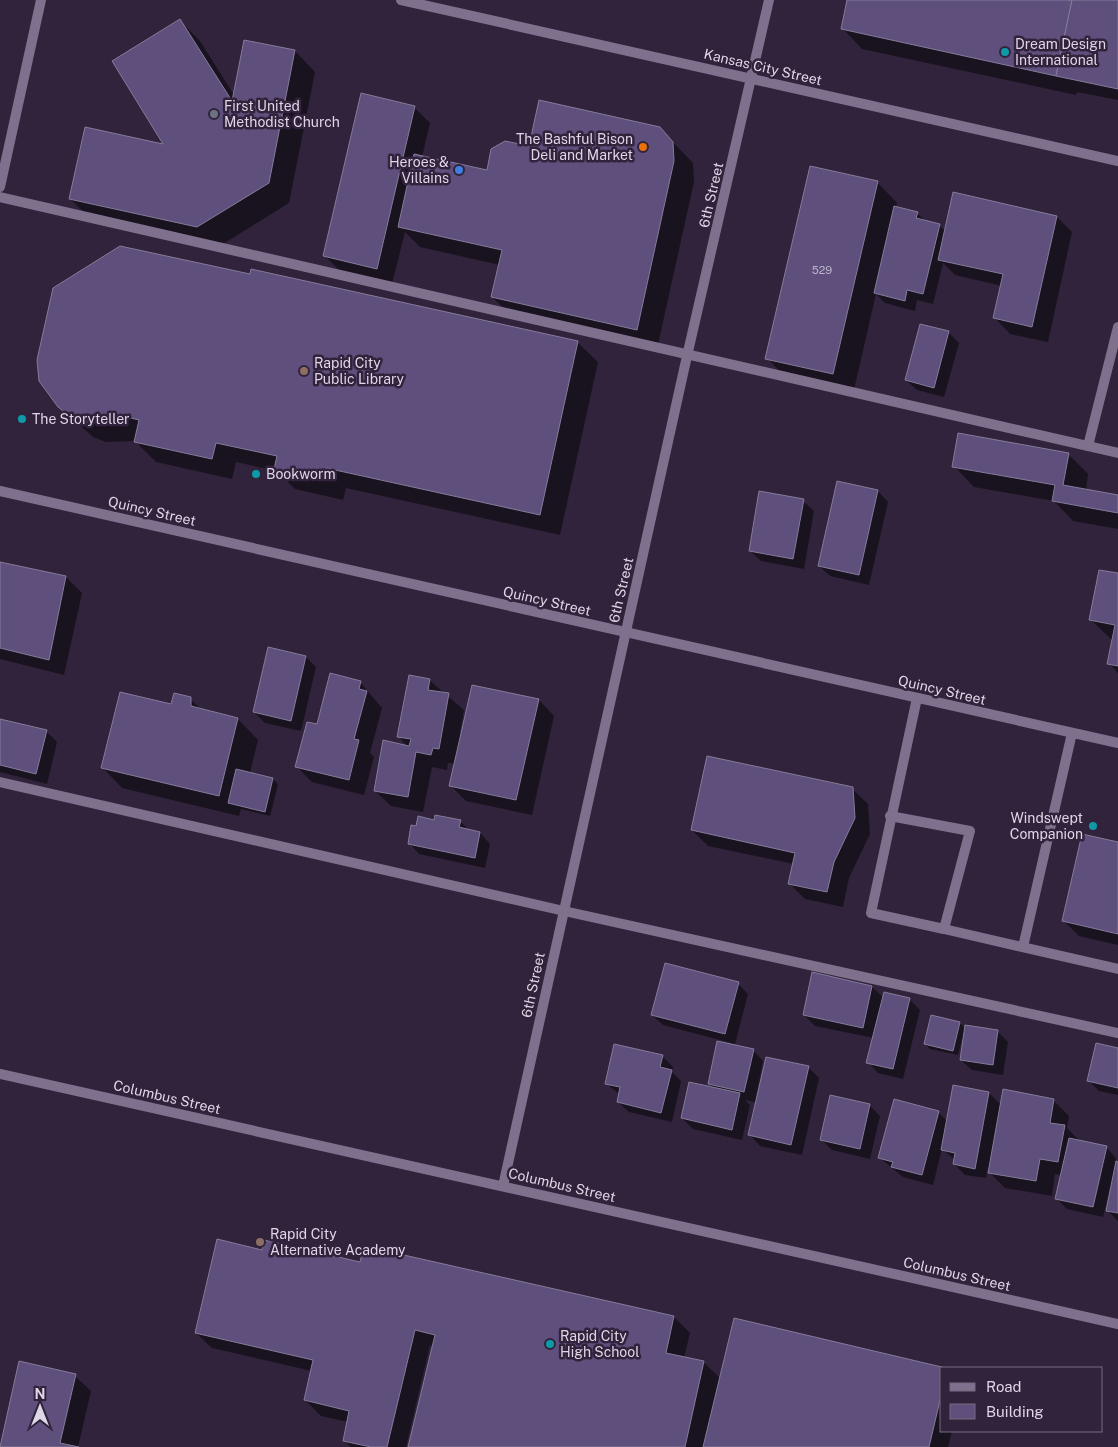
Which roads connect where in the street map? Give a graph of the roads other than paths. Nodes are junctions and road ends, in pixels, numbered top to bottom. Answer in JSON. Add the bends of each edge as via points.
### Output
{"nodes":[{"id":1,"x":42,"y":0,"type":"edge"},
{"id":2,"x":402,"y":0,"type":"edge"},
{"id":3,"x":769,"y":0,"type":"edge"},
{"id":4,"x":752,"y":78,"type":"junction"},
{"id":5,"x":1118,"y":161,"type":"edge"},
{"id":6,"x":0,"y":187,"type":"edge"},
{"id":7,"x":0,"y":197,"type":"edge"},
{"id":8,"x":1118,"y":326,"type":"edge"},
{"id":9,"x":687,"y":356,"type":"junction"},
{"id":10,"x":1088,"y":446,"type":"junction"},
{"id":11,"x":1118,"y":453,"type":"edge"},
{"id":12,"x":0,"y":491,"type":"edge"},
{"id":13,"x":625,"y":633,"type":"junction"},
{"id":14,"x":917,"y":698,"type":"junction"},
{"id":15,"x":1072,"y":733,"type":"junction"},
{"id":16,"x":1118,"y":743,"type":"edge"},
{"id":17,"x":0,"y":782,"type":"edge"},
{"id":18,"x":890,"y":816,"type":"junction"},
{"id":19,"x":564,"y":911,"type":"junction"},
{"id":20,"x":944,"y":929,"type":"junction"},
{"id":21,"x":1023,"y":947,"type":"junction"},
{"id":22,"x":1118,"y":969,"type":"edge"},
{"id":23,"x":1118,"y":1033,"type":"edge"},
{"id":24,"x":0,"y":1074,"type":"edge"},
{"id":25,"x":503,"y":1186,"type":"junction"},
{"id":26,"x":1118,"y":1324,"type":"edge"}],
"edges":[{"from":1,"to":6,"type":"street"},
{"from":2,"to":4,"type":"street","name":"Kansas City Street"},
{"from":3,"to":4,"type":"street","name":"6th Street"},
{"from":4,"to":5,"type":"street","name":"Kansas City Street"},
{"from":4,"to":9,"type":"street","name":"6th Street"},
{"from":7,"to":9,"type":"street"},
{"from":8,"to":10,"type":"street"},
{"from":9,"to":10,"type":"street"},
{"from":9,"to":13,"type":"street","name":"6th Street"},
{"from":10,"to":11,"type":"street"},
{"from":12,"to":13,"type":"street","name":"Quincy Street"},
{"from":13,"to":14,"type":"street","name":"Quincy Street"},
{"from":13,"to":19,"type":"street","name":"6th Street"},
{"from":14,"to":15,"type":"street","name":"Quincy Street"},
{"from":14,"to":18,"type":"street"},
{"from":15,"to":16,"type":"street","name":"Quincy Street"},
{"from":15,"to":21,"type":"street"},
{"from":17,"to":19,"type":"street"},
{"from":18,"to":20,"type":"street","via":[[871,913]]},
{"from":18,"to":20,"type":"street","via":[[970,831]]},
{"from":19,"to":23,"type":"street"},
{"from":19,"to":25,"type":"street","name":"6th Street"},
{"from":20,"to":21,"type":"street"},
{"from":21,"to":22,"type":"street"},
{"from":24,"to":25,"type":"street","name":"Columbus Street"},
{"from":25,"to":26,"type":"street","name":"Columbus Street"}]}
